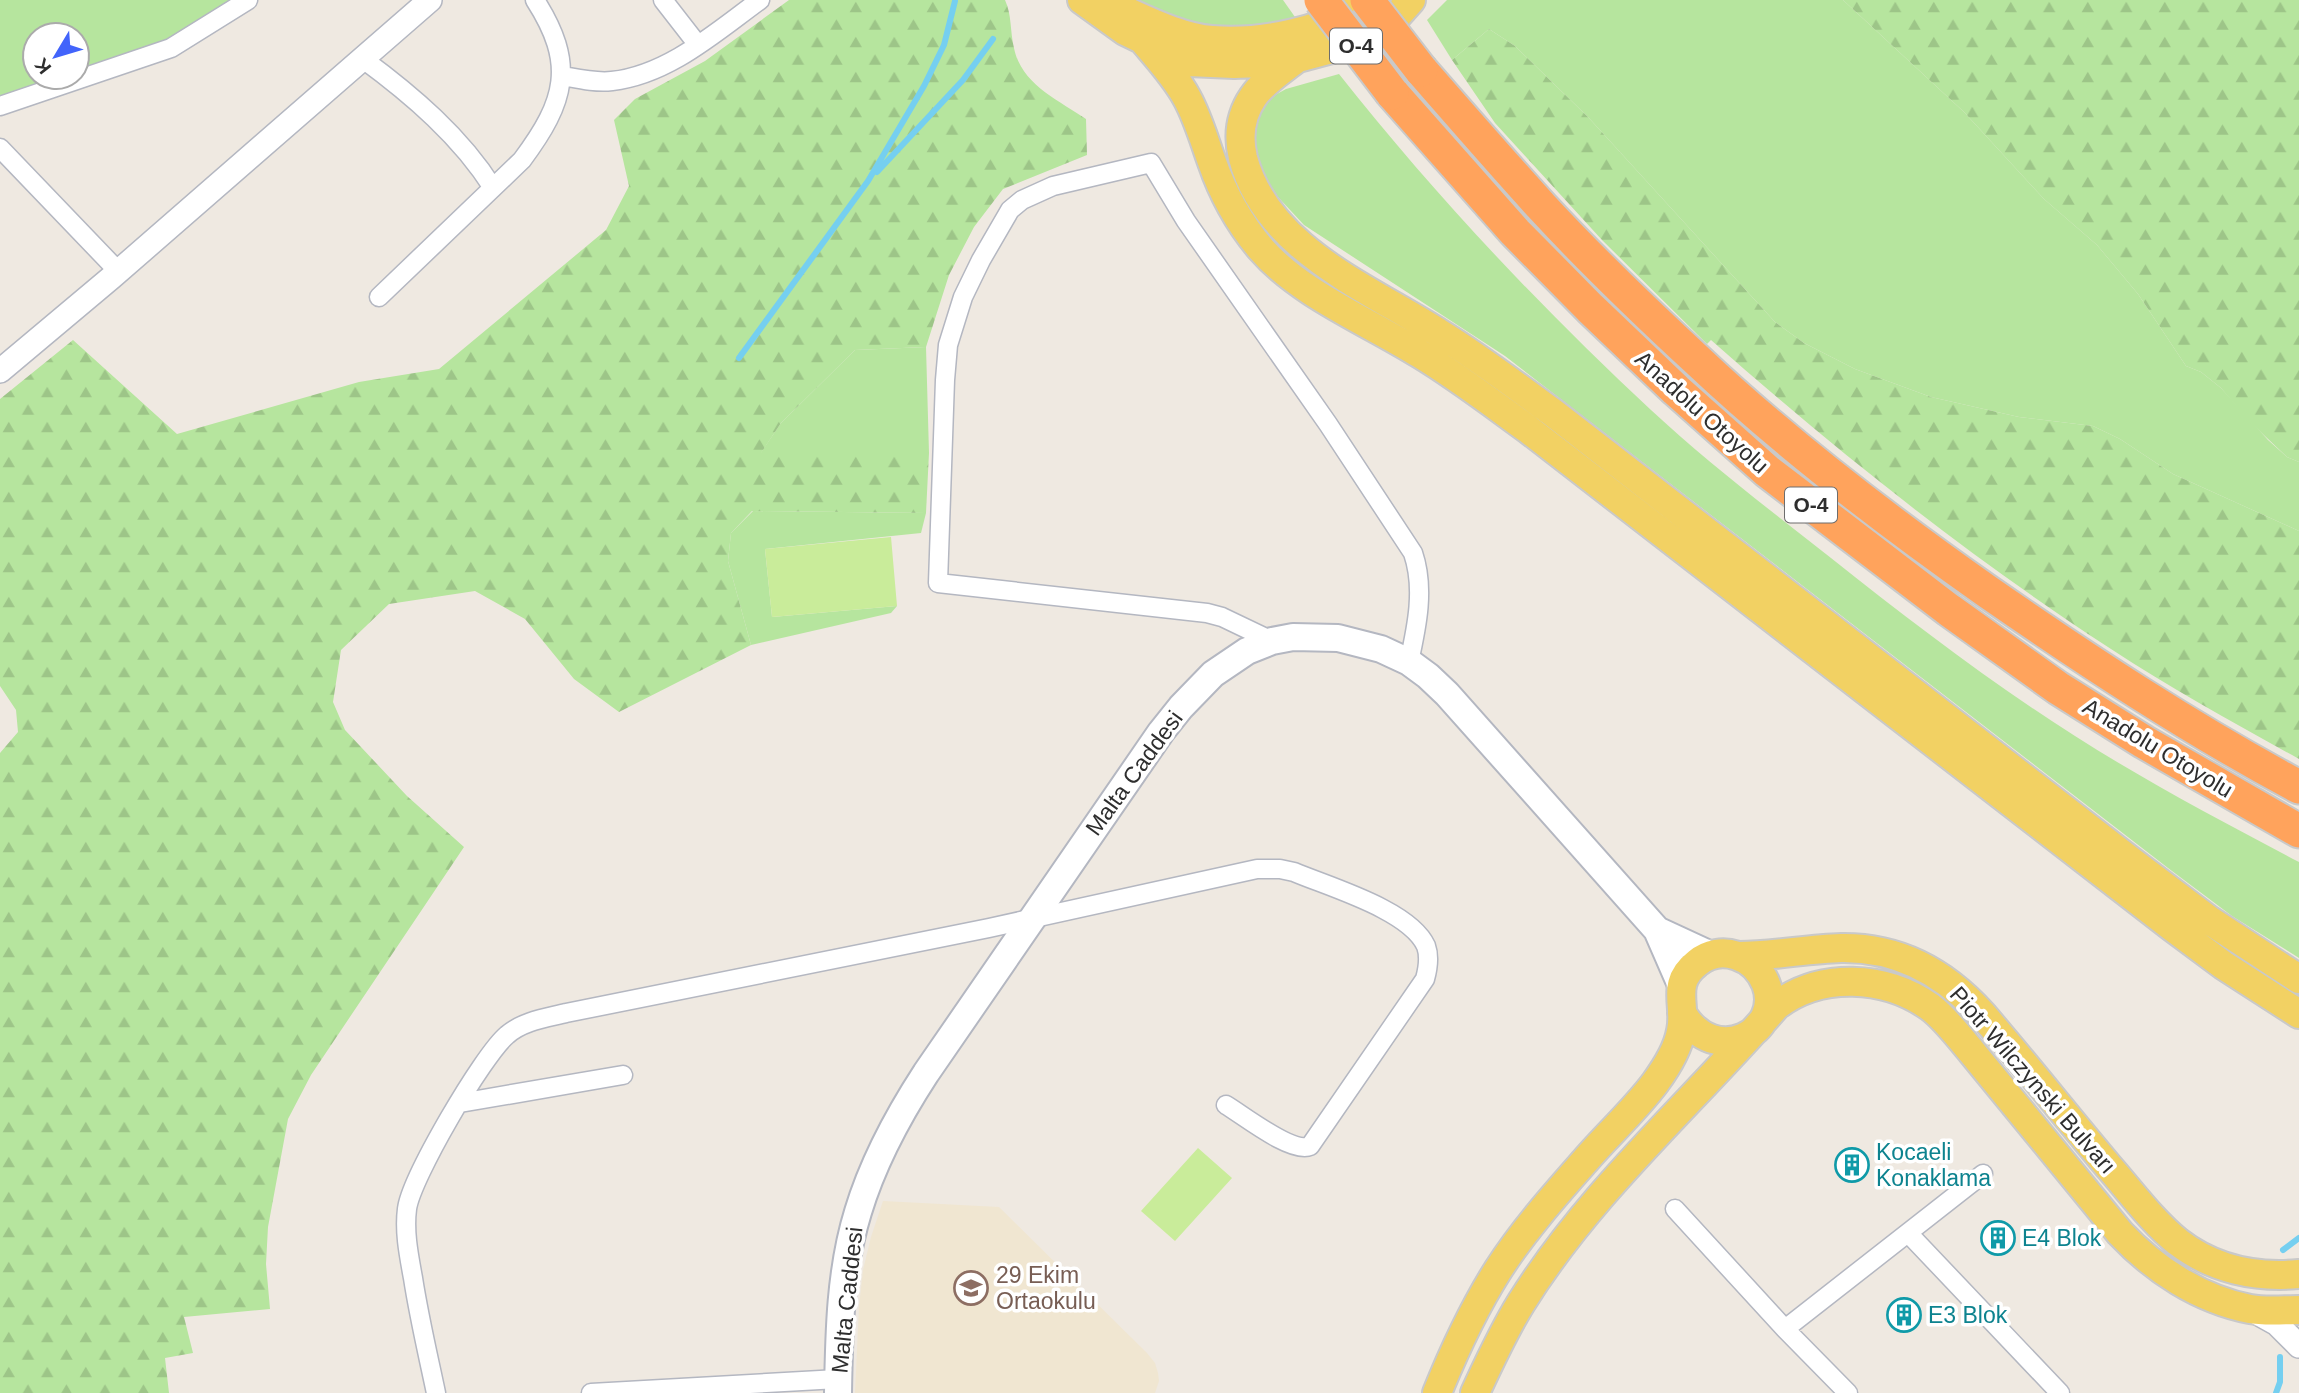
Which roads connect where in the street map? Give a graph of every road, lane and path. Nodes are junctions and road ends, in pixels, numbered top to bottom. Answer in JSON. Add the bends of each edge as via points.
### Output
{"nodes":[{"id":1,"x":248,"y":0,"type":"edge"},
{"id":2,"x":430,"y":0,"type":"edge"},
{"id":3,"x":535,"y":0,"type":"edge"},
{"id":4,"x":663,"y":0,"type":"edge"},
{"id":5,"x":760,"y":0,"type":"edge"},
{"id":6,"x":1082,"y":0,"type":"edge"},
{"id":7,"x":1101,"y":0,"type":"edge"},
{"id":8,"x":1321,"y":0,"type":"edge"},
{"id":9,"x":1367,"y":0,"type":"edge"},
{"id":10,"x":1411,"y":0,"type":"edge"},
{"id":11,"x":1142,"y":39,"type":"junction"},
{"id":12,"x":698,"y":45,"type":"junction"},
{"id":13,"x":1296,"y":58,"type":"junction"},
{"id":14,"x":363,"y":59,"type":"junction"},
{"id":15,"x":563,"y":76,"type":"junction"},
{"id":16,"x":0,"y":106,"type":"edge"},
{"id":17,"x":0,"y":148,"type":"edge"},
{"id":18,"x":493,"y":188,"type":"junction"},
{"id":19,"x":118,"y":271,"type":"junction"},
{"id":20,"x":379,"y":297,"type":"dead end"},
{"id":21,"x":0,"y":371,"type":"edge"},
{"id":22,"x":1272,"y":641,"type":"junction"},
{"id":23,"x":1409,"y":662,"type":"junction"},
{"id":24,"x":2299,"y":787,"type":"edge"},
{"id":25,"x":2299,"y":831,"type":"edge"},
{"id":26,"x":1032,"y":918,"type":"junction"},
{"id":27,"x":1657,"y":930,"type":"junction"},
{"id":28,"x":1711,"y":955,"type":"junction"},
{"id":29,"x":1739,"y":956,"type":"junction"},
{"id":30,"x":2299,"y":979,"type":"edge"},
{"id":31,"x":1681,"y":985,"type":"junction"},
{"id":32,"x":1682,"y":1013,"type":"junction"},
{"id":33,"x":2299,"y":1014,"type":"edge"},
{"id":34,"x":1757,"y":1028,"type":"junction"},
{"id":35,"x":623,"y":1075,"type":"dead end"},
{"id":36,"x":460,"y":1103,"type":"junction"},
{"id":37,"x":1226,"y":1105,"type":"dead end"},
{"id":38,"x":1983,"y":1174,"type":"dead end"},
{"id":39,"x":1675,"y":1209,"type":"dead end"},
{"id":40,"x":1908,"y":1233,"type":"junction"},
{"id":41,"x":2299,"y":1274,"type":"edge"},
{"id":42,"x":2250,"y":1309,"type":"junction"},
{"id":43,"x":2299,"y":1310,"type":"edge"},
{"id":44,"x":1785,"y":1329,"type":"junction"},
{"id":45,"x":2299,"y":1346,"type":"edge"},
{"id":46,"x":838,"y":1386,"type":"edge"},
{"id":47,"x":436,"y":1393,"type":"edge"},
{"id":48,"x":591,"y":1393,"type":"edge"},
{"id":49,"x":1437,"y":1393,"type":"edge"},
{"id":50,"x":1475,"y":1393,"type":"edge"},
{"id":51,"x":1848,"y":1393,"type":"edge"},
{"id":52,"x":2060,"y":1393,"type":"edge"}],
"edges":[{"from":1,"to":16,"type":"street","via":[[171,48]]},
{"from":2,"to":14,"type":"street"},
{"from":3,"to":15,"type":"street","via":[[556,38]]},
{"from":4,"to":12,"type":"street"},
{"from":5,"to":12,"type":"street"},
{"from":6,"to":11,"type":"main road"},
{"from":7,"to":9,"type":"main road","via":[[1167,28],[1211,40],[1307,30],[1353,11]]},
{"from":8,"to":25,"type":"highway","name":"Anadolu Otoyolu","number":"O-4","bridge":true,"via":[[1392,93],[1515,232],[1675,390],[1767,471],[2058,688]]},
{"from":9,"to":24,"type":"highway","name":"Anadolu Otoyolu","number":"O-4","bridge":true,"via":[[1421,70],[1543,208],[1699,362],[1790,442],[1887,519],[2083,659]]},
{"from":10,"to":13,"type":"main road","via":[[1395,18],[1364,37]]},
{"from":11,"to":13,"type":"main road","via":[[1189,62],[1234,64]]},
{"from":11,"to":33,"type":"main road","via":[[1187,97],[1228,200],[1243,225],[1287,273],[1430,360],[1518,422],[2182,935]]},
{"from":12,"to":15,"type":"street","via":[[650,72],[626,79],[609,82]]},
{"from":13,"to":30,"type":"main road","via":[[1253,96],[1240,131],[1247,173],[1280,226],[1326,264],[1478,358],[1552,412],[2131,861]]},
{"from":14,"to":18,"type":"street","via":[[432,117],[479,166]]},
{"from":14,"to":19,"type":"street"},
{"from":15,"to":18,"type":"street","via":[[536,141]]},
{"from":17,"to":19,"type":"street"},
{"from":18,"to":20,"type":"street"},
{"from":19,"to":21,"type":"street"},
{"from":22,"to":23,"type":"main road","name":"Malta Caddesi","via":[[1338,638]]},
{"from":22,"to":23,"type":"street","via":[[1222,617],[1197,612],[938,583],[948,345],[963,296],[981,260],[1010,210],[1022,200],[1053,186],[1151,163],[1413,553],[1419,581]]},
{"from":22,"to":26,"type":"main road","name":"Malta Caddesi","via":[[1213,674],[1181,707]]},
{"from":23,"to":27,"type":"main road","name":"Malta Caddesi","via":[[1447,694]]},
{"from":26,"to":36,"type":"street","via":[[527,1023],[497,1045]]},
{"from":26,"to":37,"type":"street","via":[[1271,868],[1294,872],[1390,912],[1420,937],[1428,967],[1419,991],[1310,1146],[1290,1145]]},
{"from":26,"to":46,"type":"main road","name":"Malta Caddesi","via":[[913,1093],[872,1174],[850,1246]]},
{"from":27,"to":28,"type":"main road","name":"Malta Caddesi"},
{"from":27,"to":31,"type":"main road","name":"Malta Caddesi"},
{"from":28,"to":29,"type":"main road","name":"Piotr Wilczynski Bulvarı"},
{"from":28,"to":31,"type":"main road","via":[[1698,961]]},
{"from":29,"to":34,"type":"main road","name":"Piotr Wilczynski Bulvarı","via":[[1752,963],[1767,987],[1765,1016]]},
{"from":29,"to":41,"type":"main road","name":"Piotr Wilczynski Bulvarı","via":[[1866,949],[1892,954],[1941,976],[1982,1014],[2121,1181],[2179,1243],[2204,1258],[2253,1275]]},
{"from":31,"to":32,"type":"main road"},
{"from":32,"to":34,"type":"main road","name":"Piotr Wilczynski Bulvarı","via":[[1696,1031],[1715,1041],[1730,1042]]},
{"from":32,"to":49,"type":"main road","via":[[1677,1046],[1655,1082],[1537,1217],[1497,1271]]},
{"from":34,"to":42,"type":"main road","name":"Piotr Wilczynski Bulvarı","via":[[1785,999],[1827,983],[1881,986],[1930,1007],[2141,1255],[2176,1280]]},
{"from":34,"to":50,"type":"main road","name":"Piotr Wilczynski Bulvarı","via":[[1686,1101],[1562,1246],[1514,1314]]},
{"from":35,"to":36,"type":"street"},
{"from":36,"to":47,"type":"street","via":[[418,1175],[407,1210],[408,1248]]},
{"from":38,"to":40,"type":"street"},
{"from":39,"to":44,"type":"street"},
{"from":40,"to":44,"type":"street"},
{"from":40,"to":52,"type":"street"},
{"from":42,"to":43,"type":"main road","name":"Piotr Wilczynski Bulvarı"},
{"from":42,"to":45,"type":"street","via":[[2277,1324]]},
{"from":44,"to":51,"type":"street"},
{"from":46,"to":48,"type":"street"}]}
